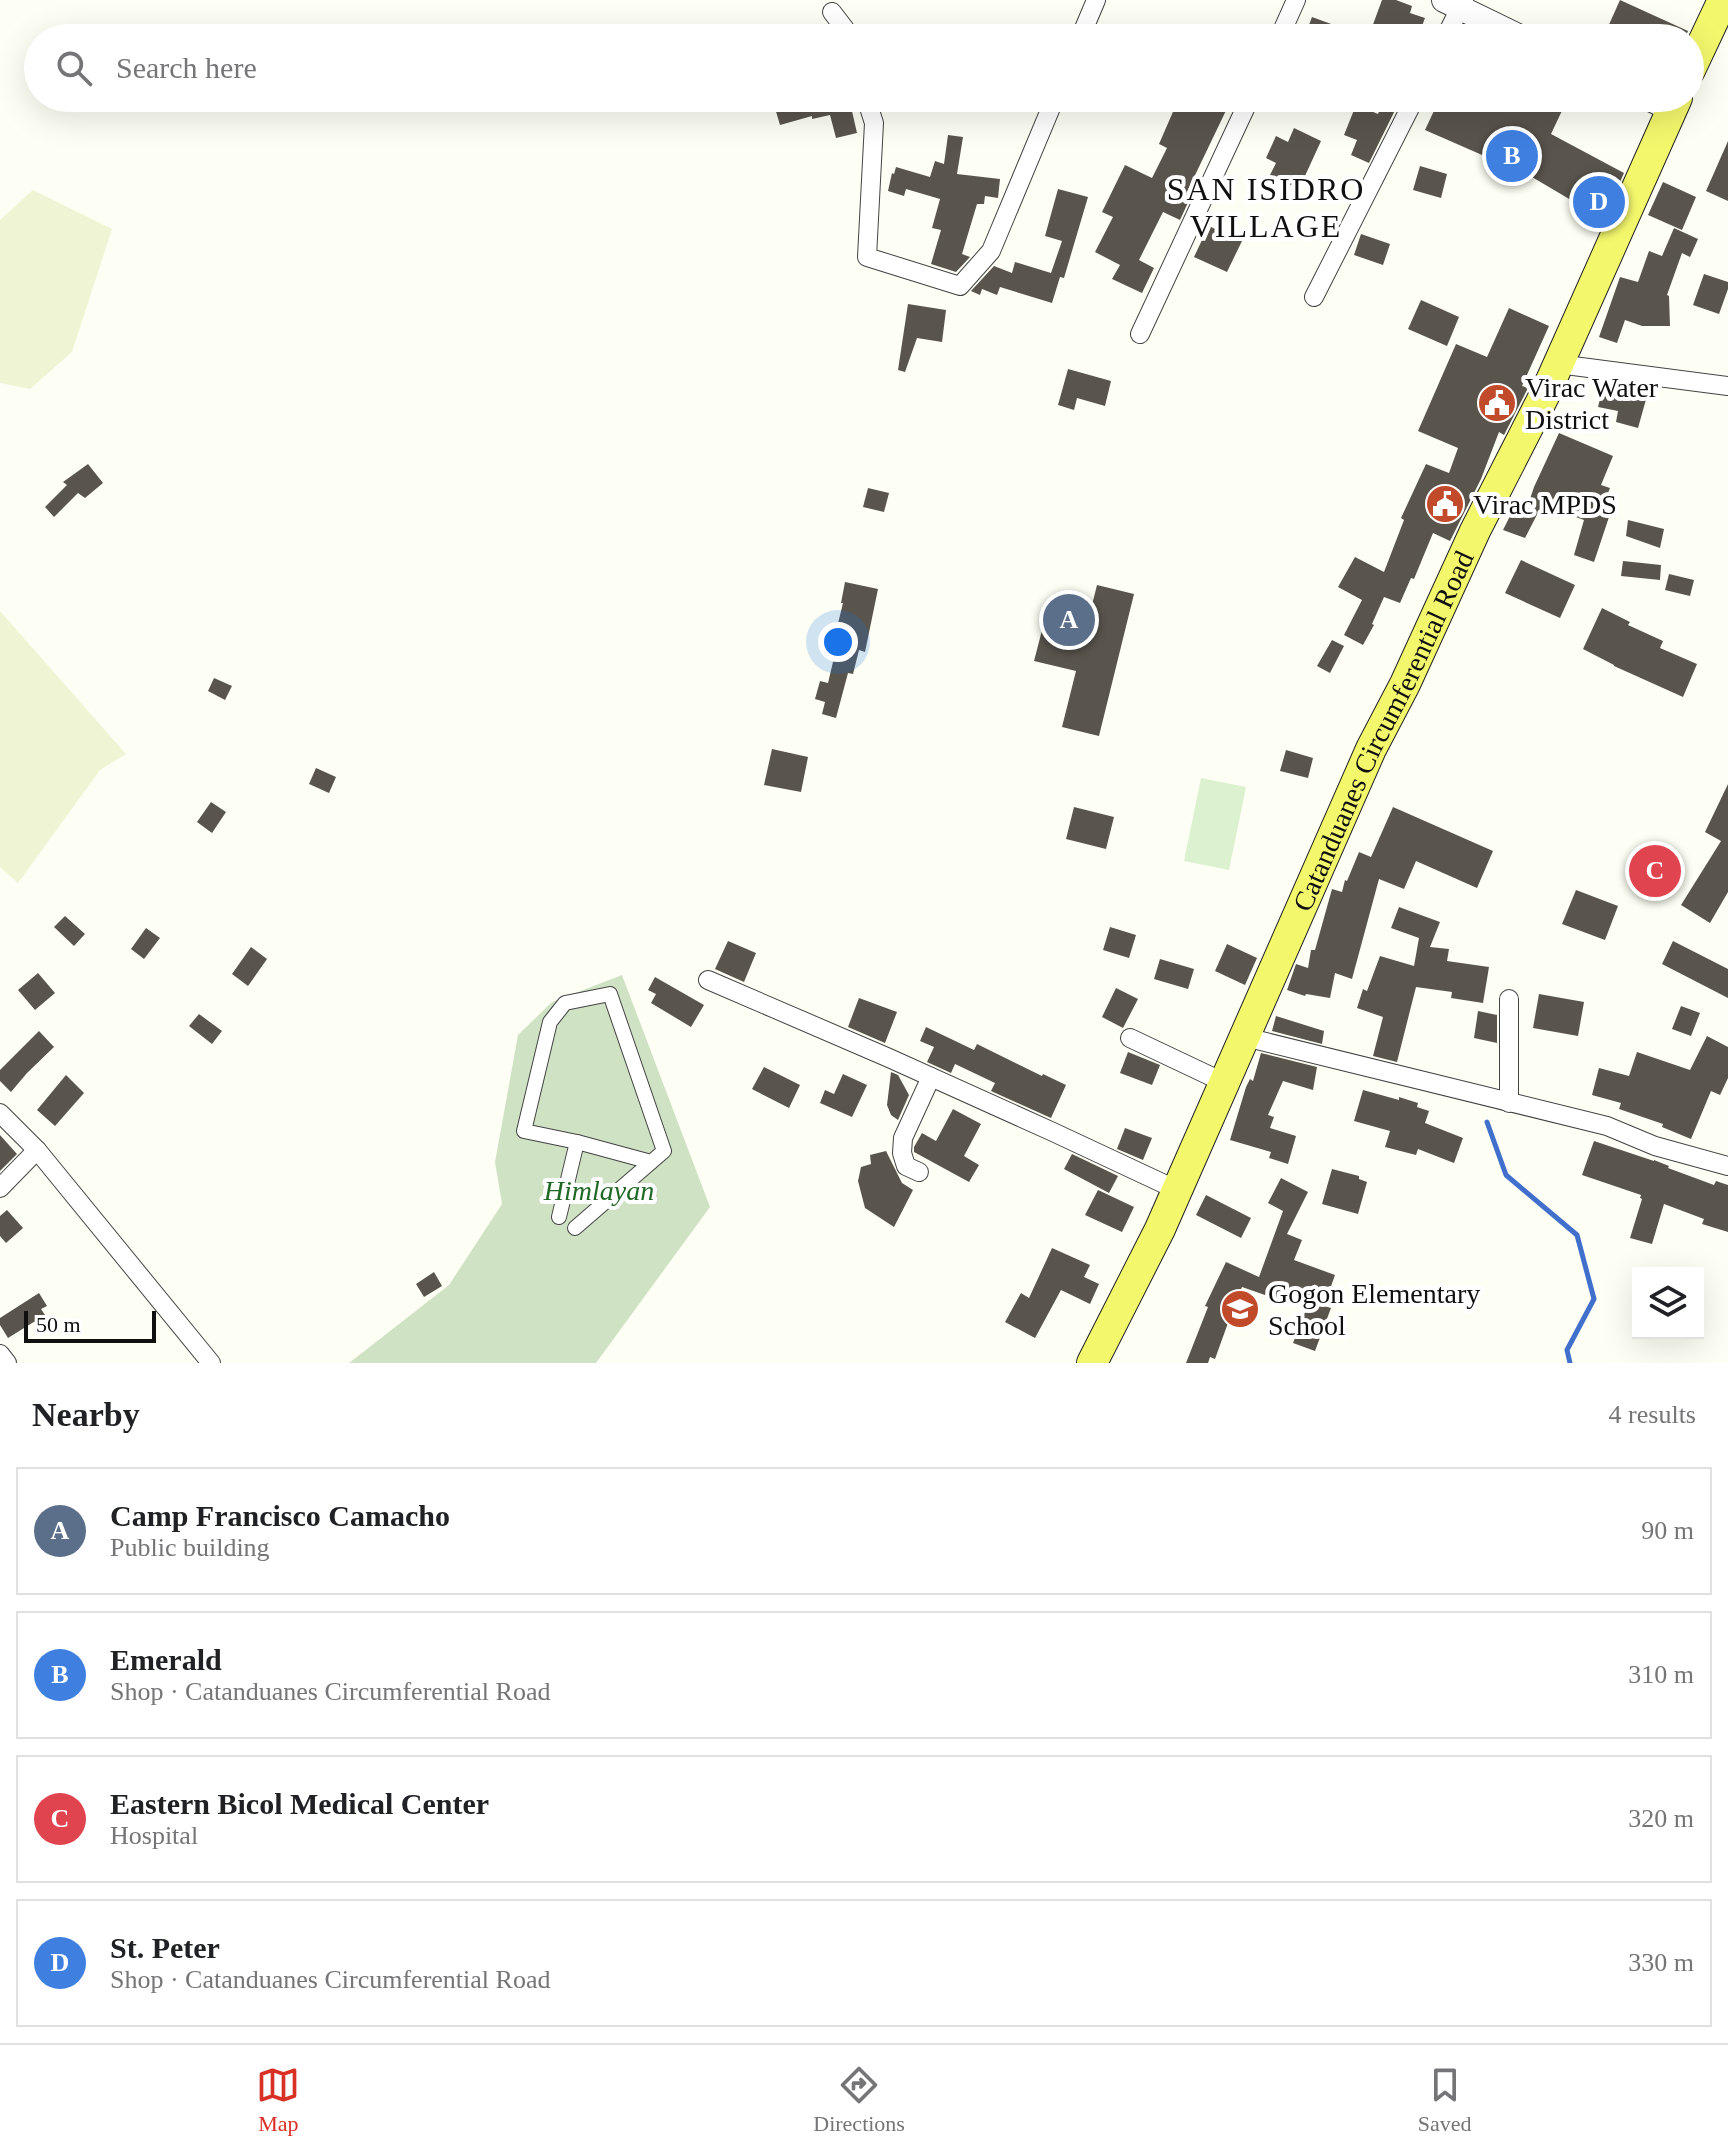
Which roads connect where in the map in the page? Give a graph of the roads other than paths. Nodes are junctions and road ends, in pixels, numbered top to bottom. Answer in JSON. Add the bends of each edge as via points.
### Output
{"nodes":[{"id":1,"x":1096,"y":0,"type":"edge"},
{"id":2,"x":1296,"y":0,"type":"edge"},
{"id":3,"x":1723,"y":0,"type":"edge"},
{"id":4,"x":1456,"y":3,"type":"edge"},
{"id":5,"x":832,"y":12,"type":"dead end"},
{"id":6,"x":841,"y":24,"type":"edge"},
{"id":7,"x":1086,"y":24,"type":"edge"},
{"id":8,"x":1285,"y":24,"type":"edge"},
{"id":9,"x":1449,"y":24,"type":"edge"},
{"id":10,"x":1496,"y":24,"type":"edge"},
{"id":11,"x":1704,"y":40,"type":"edge"},
{"id":12,"x":870,"y":112,"type":"edge"},
{"id":13,"x":1049,"y":112,"type":"edge"},
{"id":14,"x":1243,"y":112,"type":"edge"},
{"id":15,"x":1408,"y":112,"type":"edge"},
{"id":16,"x":1661,"y":112,"type":"edge"},
{"id":17,"x":1314,"y":297,"type":"dead end"},
{"id":18,"x":1140,"y":334,"type":"dead end"},
{"id":19,"x":1558,"y":364,"type":"junction"},
{"id":20,"x":1728,"y":386,"type":"edge"},
{"id":21,"x":708,"y":980,"type":"dead end"},
{"id":22,"x":1509,"y":999,"type":"dead end"},
{"id":23,"x":1245,"y":1037,"type":"junction"},
{"id":24,"x":1130,"y":1038,"type":"dead end"},
{"id":25,"x":931,"y":1077,"type":"junction"},
{"id":26,"x":1225,"y":1083,"type":"junction"},
{"id":27,"x":1509,"y":1103,"type":"junction"},
{"id":28,"x":0,"y":1113,"type":"edge"},
{"id":29,"x":577,"y":1142,"type":"junction"},
{"id":30,"x":37,"y":1150,"type":"junction"},
{"id":31,"x":651,"y":1162,"type":"junction"},
{"id":32,"x":1728,"y":1166,"type":"edge"},
{"id":33,"x":919,"y":1172,"type":"dead end"},
{"id":34,"x":0,"y":1188,"type":"edge"},
{"id":35,"x":1177,"y":1190,"type":"junction"},
{"id":36,"x":559,"y":1217,"type":"dead end"},
{"id":37,"x":575,"y":1228,"type":"dead end"},
{"id":38,"x":0,"y":1354,"type":"edge"},
{"id":39,"x":7,"y":1363,"type":"edge"},
{"id":40,"x":211,"y":1363,"type":"edge"},
{"id":41,"x":1092,"y":1363,"type":"edge"}],
"edges":[{"from":1,"to":7,"type":"street"},
{"from":2,"to":8,"type":"street"},
{"from":3,"to":11,"type":"main road"},
{"from":4,"to":9,"type":"street"},
{"from":4,"to":10,"type":"street"},
{"from":5,"to":6,"type":"street"},
{"from":12,"to":13,"type":"street","via":[[867,257],[960,286],[991,251]]},
{"from":14,"to":18,"type":"street"},
{"from":15,"to":17,"type":"street"},
{"from":16,"to":19,"type":"main road","name":"Catanduanes Circumferential Road"},
{"from":19,"to":20,"type":"street"},
{"from":19,"to":23,"type":"main road","name":"Catanduanes Circumferential Road","via":[[1371,749]]},
{"from":21,"to":25,"type":"street"},
{"from":22,"to":27,"type":"street"},
{"from":23,"to":26,"type":"main road","name":"Catanduanes Circumferential Road"},
{"from":23,"to":27,"type":"street"},
{"from":24,"to":26,"type":"street"},
{"from":25,"to":33,"type":"street","via":[[903,1138],[906,1166]]},
{"from":25,"to":35,"type":"street"},
{"from":26,"to":35,"type":"main road","name":"Catanduanes Circumferential Road"},
{"from":27,"to":32,"type":"street","via":[[1607,1126]]},
{"from":28,"to":30,"type":"street"},
{"from":29,"to":31,"type":"street"},
{"from":29,"to":31,"type":"street","via":[[524,1131],[550,1022],[565,1003],[610,994],[664,1151]]},
{"from":29,"to":36,"type":"street"},
{"from":30,"to":34,"type":"street"},
{"from":30,"to":40,"type":"street"},
{"from":31,"to":37,"type":"street"},
{"from":35,"to":41,"type":"main road","name":"Catanduanes Circumferential Road"},
{"from":38,"to":39,"type":"street"}]}
